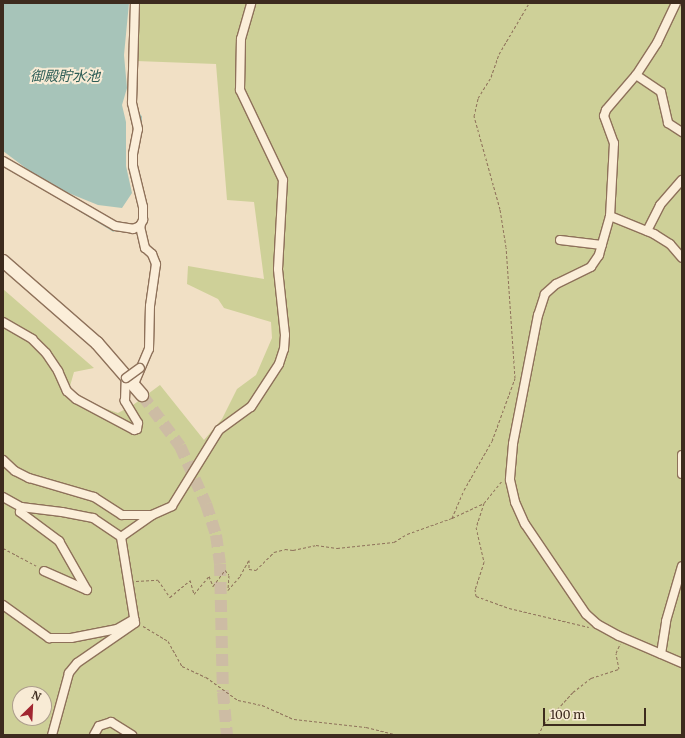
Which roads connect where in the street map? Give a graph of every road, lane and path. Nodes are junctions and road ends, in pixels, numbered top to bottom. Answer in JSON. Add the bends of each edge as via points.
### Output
{"nodes":[{"id":1,"x":135,"y":3,"type":"edge"},
{"id":2,"x":251,"y":3,"type":"edge"},
{"id":3,"x":529,"y":3,"type":"edge"},
{"id":4,"x":676,"y":3,"type":"edge"},
{"id":5,"x":636,"y":75,"type":"junction"},
{"id":6,"x":682,"y":132,"type":"edge"},
{"id":7,"x":3,"y":161,"type":"edge"},
{"id":8,"x":682,"y":180,"type":"edge"},
{"id":9,"x":610,"y":216,"type":"junction"},
{"id":10,"x":140,"y":226,"type":"junction"},
{"id":11,"x":647,"y":231,"type":"junction"},
{"id":12,"x":560,"y":240,"type":"dead end"},
{"id":13,"x":602,"y":245,"type":"junction"},
{"id":14,"x":682,"y":258,"type":"edge"},
{"id":15,"x":3,"y":260,"type":"edge"},
{"id":16,"x":3,"y":322,"type":"edge"},
{"id":17,"x":130,"y":381,"type":"junction"},
{"id":18,"x":142,"y":394,"type":"tunnel mouth"},
{"id":19,"x":682,"y":455,"type":"edge"},
{"id":20,"x":3,"y":460,"type":"edge"},
{"id":21,"x":511,"y":472,"type":"junction"},
{"id":22,"x":682,"y":474,"type":"edge"},
{"id":23,"x":3,"y":497,"type":"edge"},
{"id":24,"x":484,"y":503,"type":"junction"},
{"id":25,"x":21,"y":507,"type":"junction"},
{"id":26,"x":152,"y":516,"type":"junction"},
{"id":27,"x":452,"y":518,"type":"junction"},
{"id":28,"x":121,"y":537,"type":"junction"},
{"id":29,"x":3,"y":548,"type":"edge"},
{"id":30,"x":682,"y":566,"type":"edge"},
{"id":31,"x":44,"y":571,"type":"joint"},
{"id":32,"x":129,"y":581,"type":"junction"},
{"id":33,"x":3,"y":605,"type":"edge"},
{"id":34,"x":134,"y":619,"type":"junction"},
{"id":35,"x":591,"y":627,"type":"dead end"},
{"id":36,"x":623,"y":638,"type":"junction"},
{"id":37,"x":661,"y":654,"type":"junction"},
{"id":38,"x":682,"y":663,"type":"edge"},
{"id":39,"x":52,"y":735,"type":"edge"},
{"id":40,"x":94,"y":735,"type":"edge"},
{"id":41,"x":132,"y":735,"type":"edge"},
{"id":42,"x":397,"y":735,"type":"edge"},
{"id":43,"x":538,"y":735,"type":"edge"}],
"edges":[{"from":1,"to":10,"type":"street","via":[[132,104],[138,129],[133,154],[143,207],[143,220]]},
{"from":2,"to":26,"type":"street","via":[[242,39],[240,90],[283,180],[278,269],[285,335],[284,350],[270,380],[250,407],[219,430],[172,506]]},
{"from":3,"to":27,"type":"path","via":[[498,54],[491,77],[478,98],[474,116],[500,209],[506,246],[515,378],[492,441],[464,490]]},
{"from":4,"to":5,"type":"street","via":[[657,43]]},
{"from":5,"to":6,"type":"street","via":[[661,92],[668,123]]},
{"from":5,"to":9,"type":"street","via":[[606,110],[604,116],[614,143]]},
{"from":7,"to":10,"type":"street","via":[[114,226],[133,229]]},
{"from":8,"to":11,"type":"street","via":[[660,205]]},
{"from":9,"to":11,"type":"street"},
{"from":9,"to":13,"type":"street"},
{"from":10,"to":17,"type":"street","bridge":true,"via":[[145,248],[152,254],[156,264],[150,306],[149,349]]},
{"from":11,"to":14,"type":"street","via":[[670,244]]},
{"from":12,"to":13,"type":"street"},
{"from":13,"to":21,"type":"street","via":[[591,267],[556,284],[545,294],[538,315],[513,444]]},
{"from":15,"to":17,"type":"street","via":[[97,343]]},
{"from":16,"to":17,"type":"street","via":[[32,339],[46,353],[67,391],[76,399],[134,430],[137,429],[138,423],[125,401]]},
{"from":17,"to":18,"type":"street"},
{"from":19,"to":22,"type":"street"},
{"from":20,"to":26,"type":"street","via":[[15,471],[29,478],[94,497],[122,515]]},
{"from":21,"to":24,"type":"path","via":[[492,490]]},
{"from":21,"to":36,"type":"street","via":[[515,502],[525,524],[592,619]]},
{"from":23,"to":25,"type":"street"},
{"from":24,"to":27,"type":"path"},
{"from":24,"to":35,"type":"path","via":[[476,527],[484,562],[475,589],[476,596],[502,606]]},
{"from":25,"to":28,"type":"street","via":[[93,518]]},
{"from":25,"to":31,"type":"street","via":[[20,512],[59,541],[87,590]]},
{"from":26,"to":28,"type":"street"},
{"from":27,"to":32,"type":"path","via":[[424,527],[394,542],[337,548],[316,545],[274,552],[256,570],[249,569],[249,560],[228,590],[229,575],[225,570],[213,586],[209,576],[194,594],[190,580],[170,596],[158,580]]},
{"from":28,"to":32,"type":"street"},
{"from":29,"to":31,"type":"path","via":[[20,555]]},
{"from":30,"to":37,"type":"street","via":[[666,621]]},
{"from":32,"to":34,"type":"street"},
{"from":33,"to":34,"type":"street","via":[[49,638],[71,638],[117,629]]},
{"from":34,"to":39,"type":"street","via":[[135,623],[128,630],[77,663],[69,673]]},
{"from":34,"to":42,"type":"path","via":[[168,641],[182,666],[206,677],[238,700],[262,705],[294,719],[366,727]]},
{"from":36,"to":37,"type":"street"},
{"from":36,"to":43,"type":"path","via":[[616,653],[619,669],[591,678],[573,692],[544,724]]},
{"from":37,"to":38,"type":"street"},
{"from":40,"to":41,"type":"street","via":[[100,726],[111,722]]}]}
